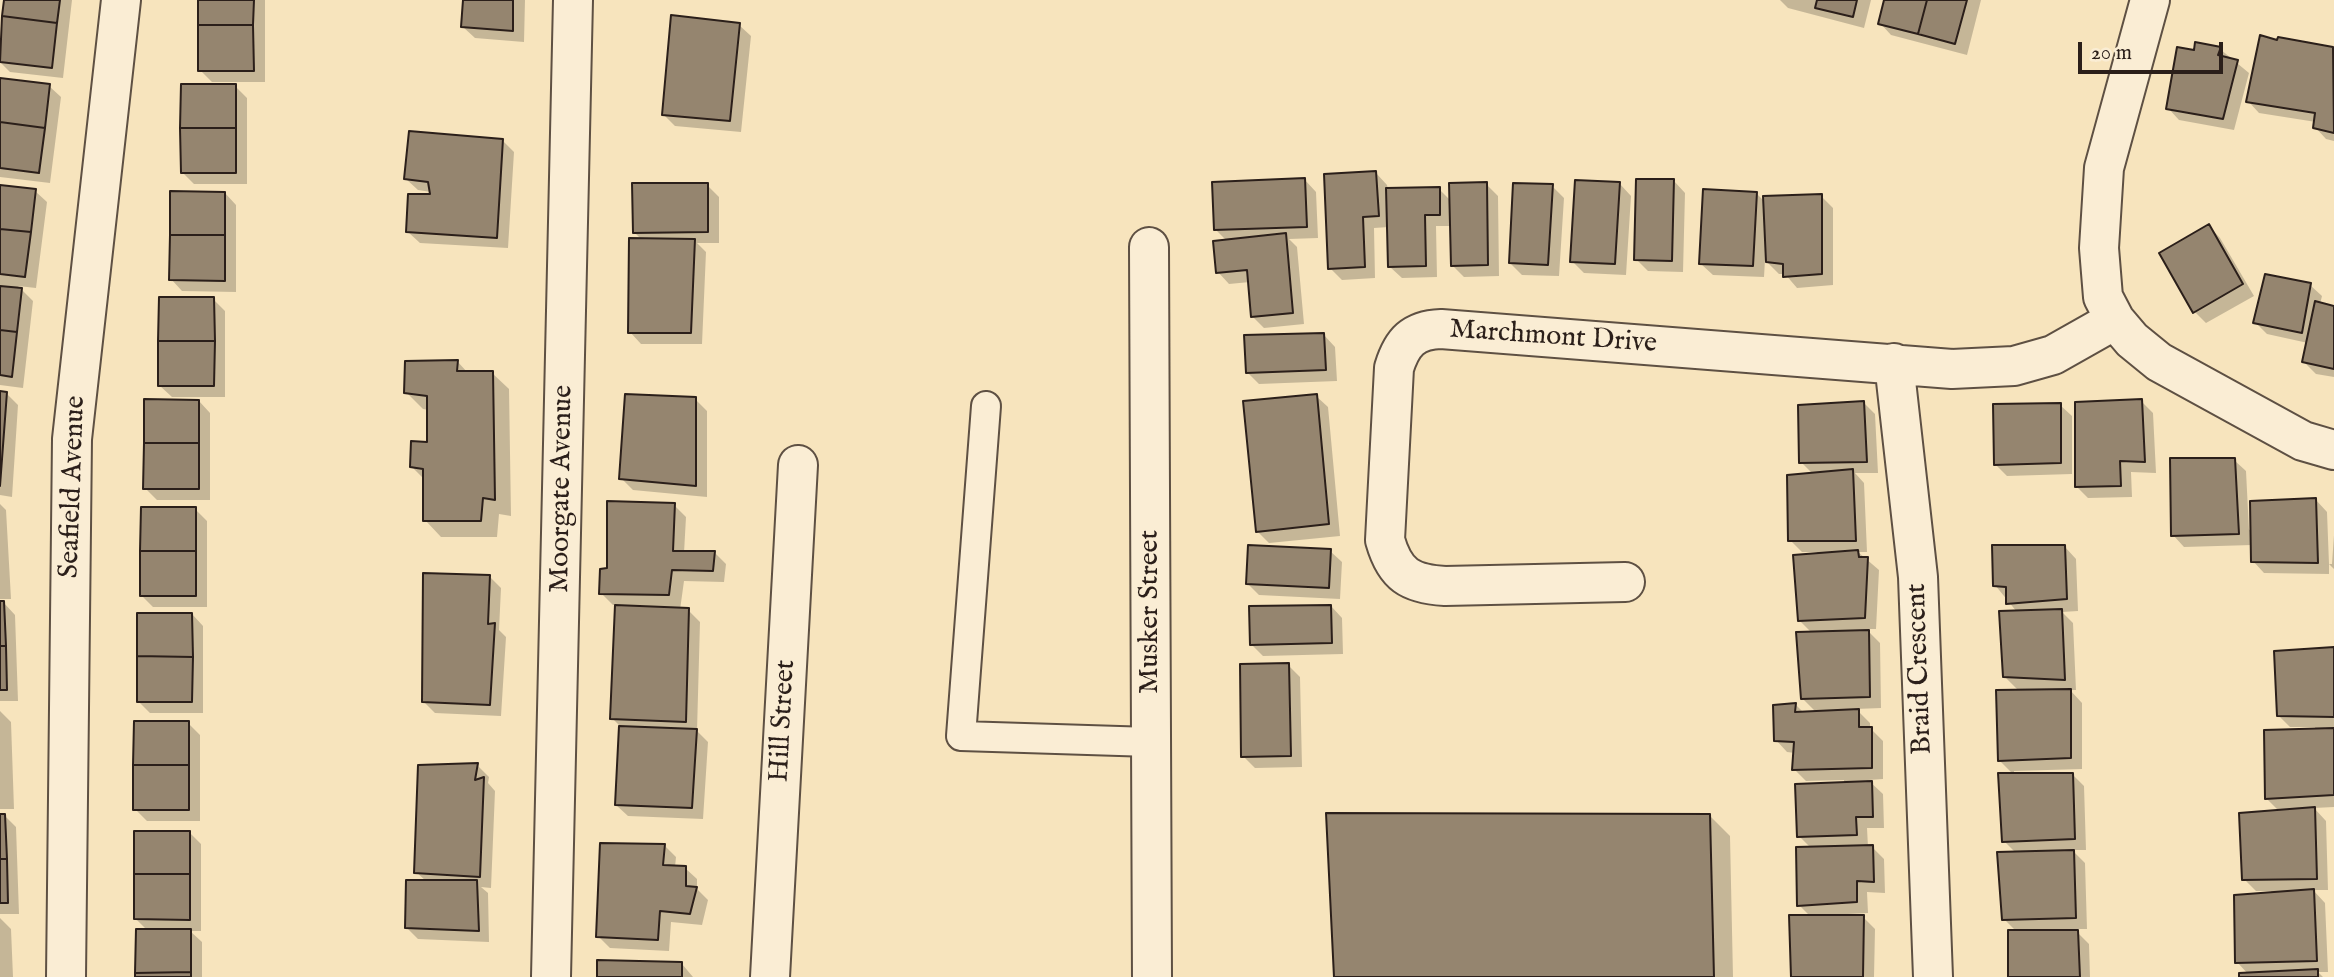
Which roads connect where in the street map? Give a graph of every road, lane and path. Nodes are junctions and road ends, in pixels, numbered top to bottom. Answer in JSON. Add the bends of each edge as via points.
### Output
{"nodes":[{"id":1,"x":121,"y":0,"type":"edge"},
{"id":2,"x":573,"y":0,"type":"edge"},
{"id":3,"x":2150,"y":0,"type":"edge"},
{"id":4,"x":1149,"y":247,"type":"dead end"},
{"id":5,"x":2115,"y":320,"type":"junction"},
{"id":6,"x":1894,"y":363,"type":"junction"},
{"id":7,"x":986,"y":406,"type":"dead end"},
{"id":8,"x":2334,"y":450,"type":"edge"},
{"id":9,"x":798,"y":465,"type":"dead end"},
{"id":10,"x":1625,"y":582,"type":"dead end"},
{"id":11,"x":1151,"y":742,"type":"junction"},
{"id":12,"x":66,"y":977,"type":"edge"},
{"id":13,"x":551,"y":977,"type":"edge"},
{"id":14,"x":771,"y":977,"type":"edge"},
{"id":15,"x":1152,"y":977,"type":"edge"},
{"id":16,"x":1933,"y":977,"type":"edge"}],
"edges":[{"from":1,"to":12,"type":"street","name":"Seafield Avenue","via":[[72,439]]},
{"from":2,"to":13,"type":"street","name":"Moorgate Avenue"},
{"from":3,"to":5,"type":"street","via":[[2104,168],[2099,270],[2103,297]]},
{"from":4,"to":11,"type":"street","name":"Musker Street"},
{"from":5,"to":6,"type":"street","name":"Marchmont Drive","via":[[2053,355],[2014,366],[1952,369]]},
{"from":5,"to":8,"type":"street","via":[[2159,362],[2303,441]]},
{"from":6,"to":10,"type":"street","name":"Marchmont Drive","via":[[1441,329],[1425,330],[1409,339],[1400,348],[1394,368],[1385,540],[1400,572],[1423,585],[1445,586]]},
{"from":6,"to":16,"type":"street","name":"Braid Crescent","via":[[1918,578]]},
{"from":7,"to":11,"type":"lane","via":[[961,736]]},
{"from":9,"to":14,"type":"street","name":"Hill Street"},
{"from":11,"to":15,"type":"street","name":"Musker Street"}]}
